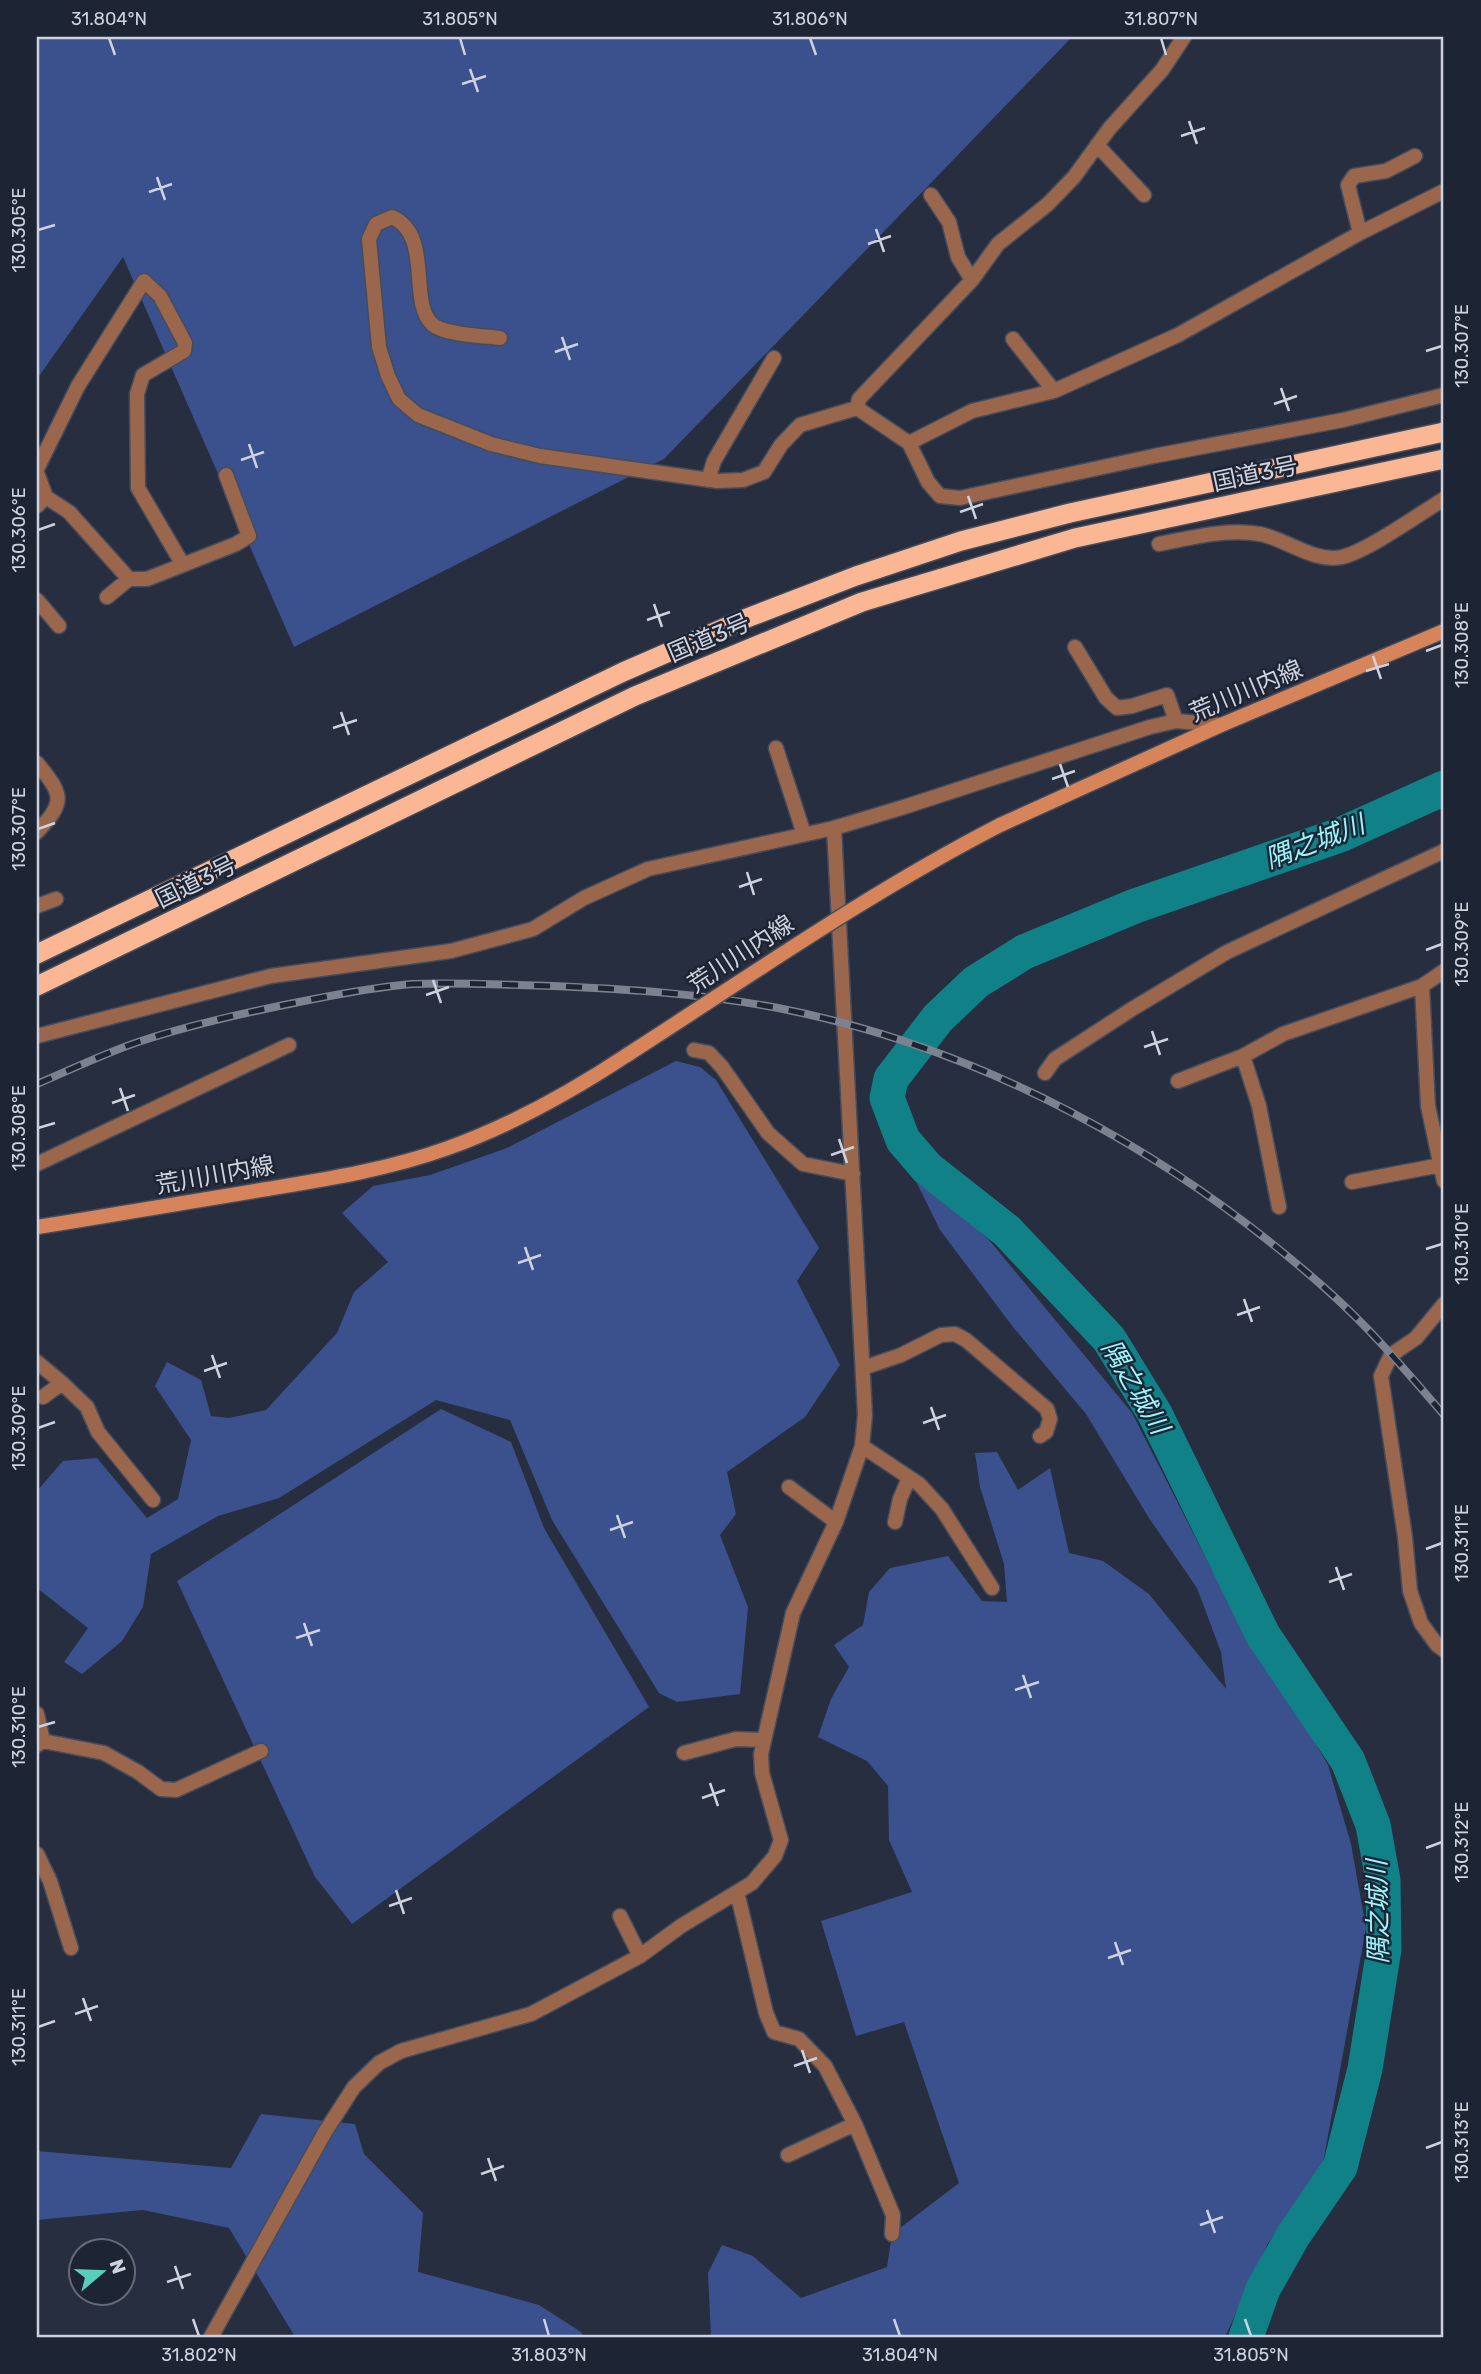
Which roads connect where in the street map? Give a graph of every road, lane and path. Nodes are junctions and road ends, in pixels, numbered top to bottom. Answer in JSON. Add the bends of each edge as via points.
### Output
{"nodes":[{"id":1,"x":1184,"y":37,"type":"edge"},
{"id":2,"x":1097,"y":145,"type":"junction"},
{"id":3,"x":1415,"y":156,"type":"dead end"},
{"id":4,"x":1444,"y":191,"type":"edge"},
{"id":5,"x":931,"y":195,"type":"dead end"},
{"id":6,"x":1144,"y":195,"type":"dead end"},
{"id":7,"x":1360,"y":233,"type":"junction"},
{"id":8,"x":972,"y":281,"type":"junction"},
{"id":9,"x":500,"y":338,"type":"dead end"},
{"id":10,"x":1013,"y":339,"type":"dead end"},
{"id":11,"x":774,"y":358,"type":"dead end"},
{"id":12,"x":1054,"y":391,"type":"junction"},
{"id":13,"x":1444,"y":395,"type":"edge"},
{"id":14,"x":857,"y":408,"type":"junction"},
{"id":15,"x":1444,"y":432,"type":"edge"},
{"id":16,"x":909,"y":443,"type":"junction"},
{"id":17,"x":1444,"y":459,"type":"edge"},
{"id":18,"x":37,"y":471,"type":"edge"},
{"id":19,"x":226,"y":475,"type":"dead end"},
{"id":20,"x":708,"y":480,"type":"junction"},
{"id":21,"x":1444,"y":499,"type":"edge"},
{"id":22,"x":42,"y":502,"type":"edge"},
{"id":23,"x":1159,"y":544,"type":"dead end"},
{"id":24,"x":183,"y":565,"type":"junction"},
{"id":25,"x":129,"y":579,"type":"junction"},
{"id":26,"x":107,"y":597,"type":"dead end"},
{"id":27,"x":37,"y":600,"type":"edge"},
{"id":28,"x":59,"y":626,"type":"dead end"},
{"id":29,"x":1444,"y":631,"type":"edge"},
{"id":30,"x":1075,"y":648,"type":"dead end"},
{"id":31,"x":1176,"y":721,"type":"junction"},
{"id":32,"x":1221,"y":725,"type":"junction"},
{"id":33,"x":776,"y":748,"type":"dead end"},
{"id":34,"x":37,"y":763,"type":"edge"},
{"id":35,"x":834,"y":828,"type":"junction"},
{"id":36,"x":37,"y":832,"type":"edge"},
{"id":37,"x":804,"y":834,"type":"junction"},
{"id":38,"x":1444,"y":851,"type":"edge"},
{"id":39,"x":56,"y":899,"type":"dead end"},
{"id":40,"x":37,"y":906,"type":"edge"},
{"id":41,"x":37,"y":954,"type":"edge"},
{"id":42,"x":1444,"y":971,"type":"edge"},
{"id":43,"x":37,"y":986,"type":"edge"},
{"id":44,"x":1422,"y":986,"type":"junction"},
{"id":45,"x":37,"y":1036,"type":"edge"},
{"id":46,"x":289,"y":1045,"type":"dead end"},
{"id":47,"x":694,"y":1050,"type":"dead end"},
{"id":48,"x":1243,"y":1056,"type":"junction"},
{"id":49,"x":1045,"y":1073,"type":"dead end"},
{"id":50,"x":1178,"y":1081,"type":"dead end"},
{"id":51,"x":37,"y":1164,"type":"edge"},
{"id":52,"x":1441,"y":1165,"type":"junction"},
{"id":53,"x":853,"y":1174,"type":"junction"},
{"id":54,"x":1444,"y":1181,"type":"edge"},
{"id":55,"x":1352,"y":1182,"type":"dead end"},
{"id":56,"x":1279,"y":1207,"type":"dead end"},
{"id":57,"x":37,"y":1227,"type":"edge"},
{"id":58,"x":1444,"y":1304,"type":"edge"},
{"id":59,"x":37,"y":1362,"type":"edge"},
{"id":60,"x":863,"y":1368,"type":"junction"},
{"id":61,"x":62,"y":1383,"type":"junction"},
{"id":62,"x":43,"y":1397,"type":"dead end"},
{"id":63,"x":1040,"y":1436,"type":"dead end"},
{"id":64,"x":862,"y":1446,"type":"junction"},
{"id":65,"x":909,"y":1478,"type":"junction"},
{"id":66,"x":789,"y":1487,"type":"dead end"},
{"id":67,"x":153,"y":1500,"type":"dead end"},
{"id":68,"x":836,"y":1522,"type":"junction"},
{"id":69,"x":895,"y":1522,"type":"dead end"},
{"id":70,"x":992,"y":1588,"type":"dead end"},
{"id":71,"x":1444,"y":1650,"type":"edge"},
{"id":72,"x":37,"y":1714,"type":"edge"},
{"id":73,"x":764,"y":1740,"type":"junction"},
{"id":74,"x":40,"y":1743,"type":"edge"},
{"id":75,"x":261,"y":1751,"type":"dead end"},
{"id":76,"x":684,"y":1753,"type":"dead end"},
{"id":77,"x":37,"y":1854,"type":"edge"},
{"id":78,"x":737,"y":1892,"type":"junction"},
{"id":79,"x":620,"y":1916,"type":"dead end"},
{"id":80,"x":71,"y":1948,"type":"dead end"},
{"id":81,"x":640,"y":1956,"type":"junction"},
{"id":82,"x":855,"y":2124,"type":"junction"},
{"id":83,"x":788,"y":2155,"type":"dead end"},
{"id":84,"x":892,"y":2234,"type":"dead end"},
{"id":85,"x":211,"y":2337,"type":"edge"}],
"edges":[{"from":1,"to":2,"type":"street","via":[[1162,70]]},
{"from":2,"to":6,"type":"street"},
{"from":2,"to":8,"type":"street","via":[[1048,204],[998,244]]},
{"from":3,"to":7,"type":"street","via":[[1386,171],[1354,176],[1348,185]]},
{"from":4,"to":7,"type":"street"},
{"from":5,"to":8,"type":"street","via":[[948,222],[958,257]]},
{"from":7,"to":12,"type":"street","via":[[1178,335]]},
{"from":8,"to":14,"type":"street","via":[[859,399]]},
{"from":9,"to":20,"type":"street","via":[[448,331],[432,324],[423,310],[419,268],[407,229],[392,217],[376,224],[369,239],[379,347],[399,399],[418,415],[491,444],[540,456]]},
{"from":10,"to":12,"type":"street"},
{"from":11,"to":20,"type":"street","via":[[714,461]]},
{"from":12,"to":16,"type":"street","via":[[972,411]]},
{"from":13,"to":16,"type":"street","via":[[960,498],[940,496]]},
{"from":14,"to":16,"type":"street"},
{"from":14,"to":20,"type":"street","via":[[800,425],[764,472],[743,480]]},
{"from":15,"to":41,"type":"highway","name":"国道3号","via":[[1070,513],[961,541],[856,576],[623,672]]},
{"from":17,"to":43,"type":"highway","name":"国道3号","via":[[1076,538],[862,602],[635,696]]},
{"from":18,"to":22,"type":"street"},
{"from":18,"to":24,"type":"street","via":[[78,386],[144,281],[160,296],[185,343],[184,351],[143,375],[137,394],[138,488]]},
{"from":19,"to":24,"type":"street","via":[[249,536]]},
{"from":21,"to":23,"type":"street","via":[[1342,557],[1328,558],[1260,534],[1230,532]]},
{"from":22,"to":25,"type":"street","via":[[69,512]]},
{"from":24,"to":25,"type":"street","via":[[147,579]]},
{"from":25,"to":26,"type":"street"},
{"from":27,"to":28,"type":"street"},
{"from":29,"to":32,"type":"main road","name":"荒川川内線"},
{"from":30,"to":31,"type":"street","via":[[1117,708],[1167,695]]},
{"from":31,"to":32,"type":"street"},
{"from":31,"to":35,"type":"street"},
{"from":32,"to":57,"type":"main road","name":"荒川川内線","bridge":true,"via":[[933,859],[585,1082],[490,1132],[399,1164],[334,1178]]},
{"from":33,"to":37,"type":"street"},
{"from":34,"to":36,"type":"street","via":[[59,799],[54,814]]},
{"from":35,"to":37,"type":"street"},
{"from":35,"to":53,"type":"street"},
{"from":37,"to":45,"type":"street","via":[[648,869],[584,898],[534,929],[463,948],[271,976]]},
{"from":38,"to":49,"type":"street","via":[[1227,952],[1055,1059]]},
{"from":39,"to":40,"type":"street"},
{"from":42,"to":44,"type":"street"},
{"from":44,"to":48,"type":"street","via":[[1283,1034]]},
{"from":44,"to":52,"type":"street","via":[[1428,1106]]},
{"from":46,"to":51,"type":"street"},
{"from":47,"to":53,"type":"street","via":[[709,1053],[768,1133],[803,1164]]},
{"from":48,"to":50,"type":"street"},
{"from":48,"to":56,"type":"street","via":[[1259,1106]]},
{"from":52,"to":54,"type":"street"},
{"from":52,"to":55,"type":"street"},
{"from":53,"to":60,"type":"street"},
{"from":58,"to":71,"type":"street","via":[[1416,1338],[1391,1355],[1381,1376],[1410,1591],[1421,1623]]},
{"from":59,"to":61,"type":"street"},
{"from":60,"to":63,"type":"street","via":[[941,1335],[955,1334],[1047,1409],[1050,1419]]},
{"from":60,"to":64,"type":"street"},
{"from":61,"to":62,"type":"street"},
{"from":61,"to":67,"type":"street","via":[[87,1407],[98,1432]]},
{"from":64,"to":65,"type":"street"},
{"from":64,"to":68,"type":"street"},
{"from":65,"to":69,"type":"street"},
{"from":65,"to":70,"type":"street","via":[[942,1509]]},
{"from":66,"to":68,"type":"street"},
{"from":68,"to":73,"type":"street","via":[[793,1614]]},
{"from":72,"to":74,"type":"street"},
{"from":73,"to":76,"type":"street","via":[[736,1739]]},
{"from":73,"to":78,"type":"street","via":[[762,1773],[781,1840],[775,1856],[752,1883]]},
{"from":74,"to":75,"type":"street","via":[[104,1753],[161,1789],[176,1790]]},
{"from":77,"to":80,"type":"street"},
{"from":78,"to":81,"type":"street"},
{"from":78,"to":82,"type":"street","via":[[774,2032],[799,2039],[825,2066]]},
{"from":79,"to":81,"type":"street"},
{"from":81,"to":85,"type":"street","via":[[531,2014],[401,2051],[379,2063],[354,2087],[324,2132]]},
{"from":82,"to":83,"type":"street"},
{"from":82,"to":84,"type":"street","via":[[893,2216]]}]}
